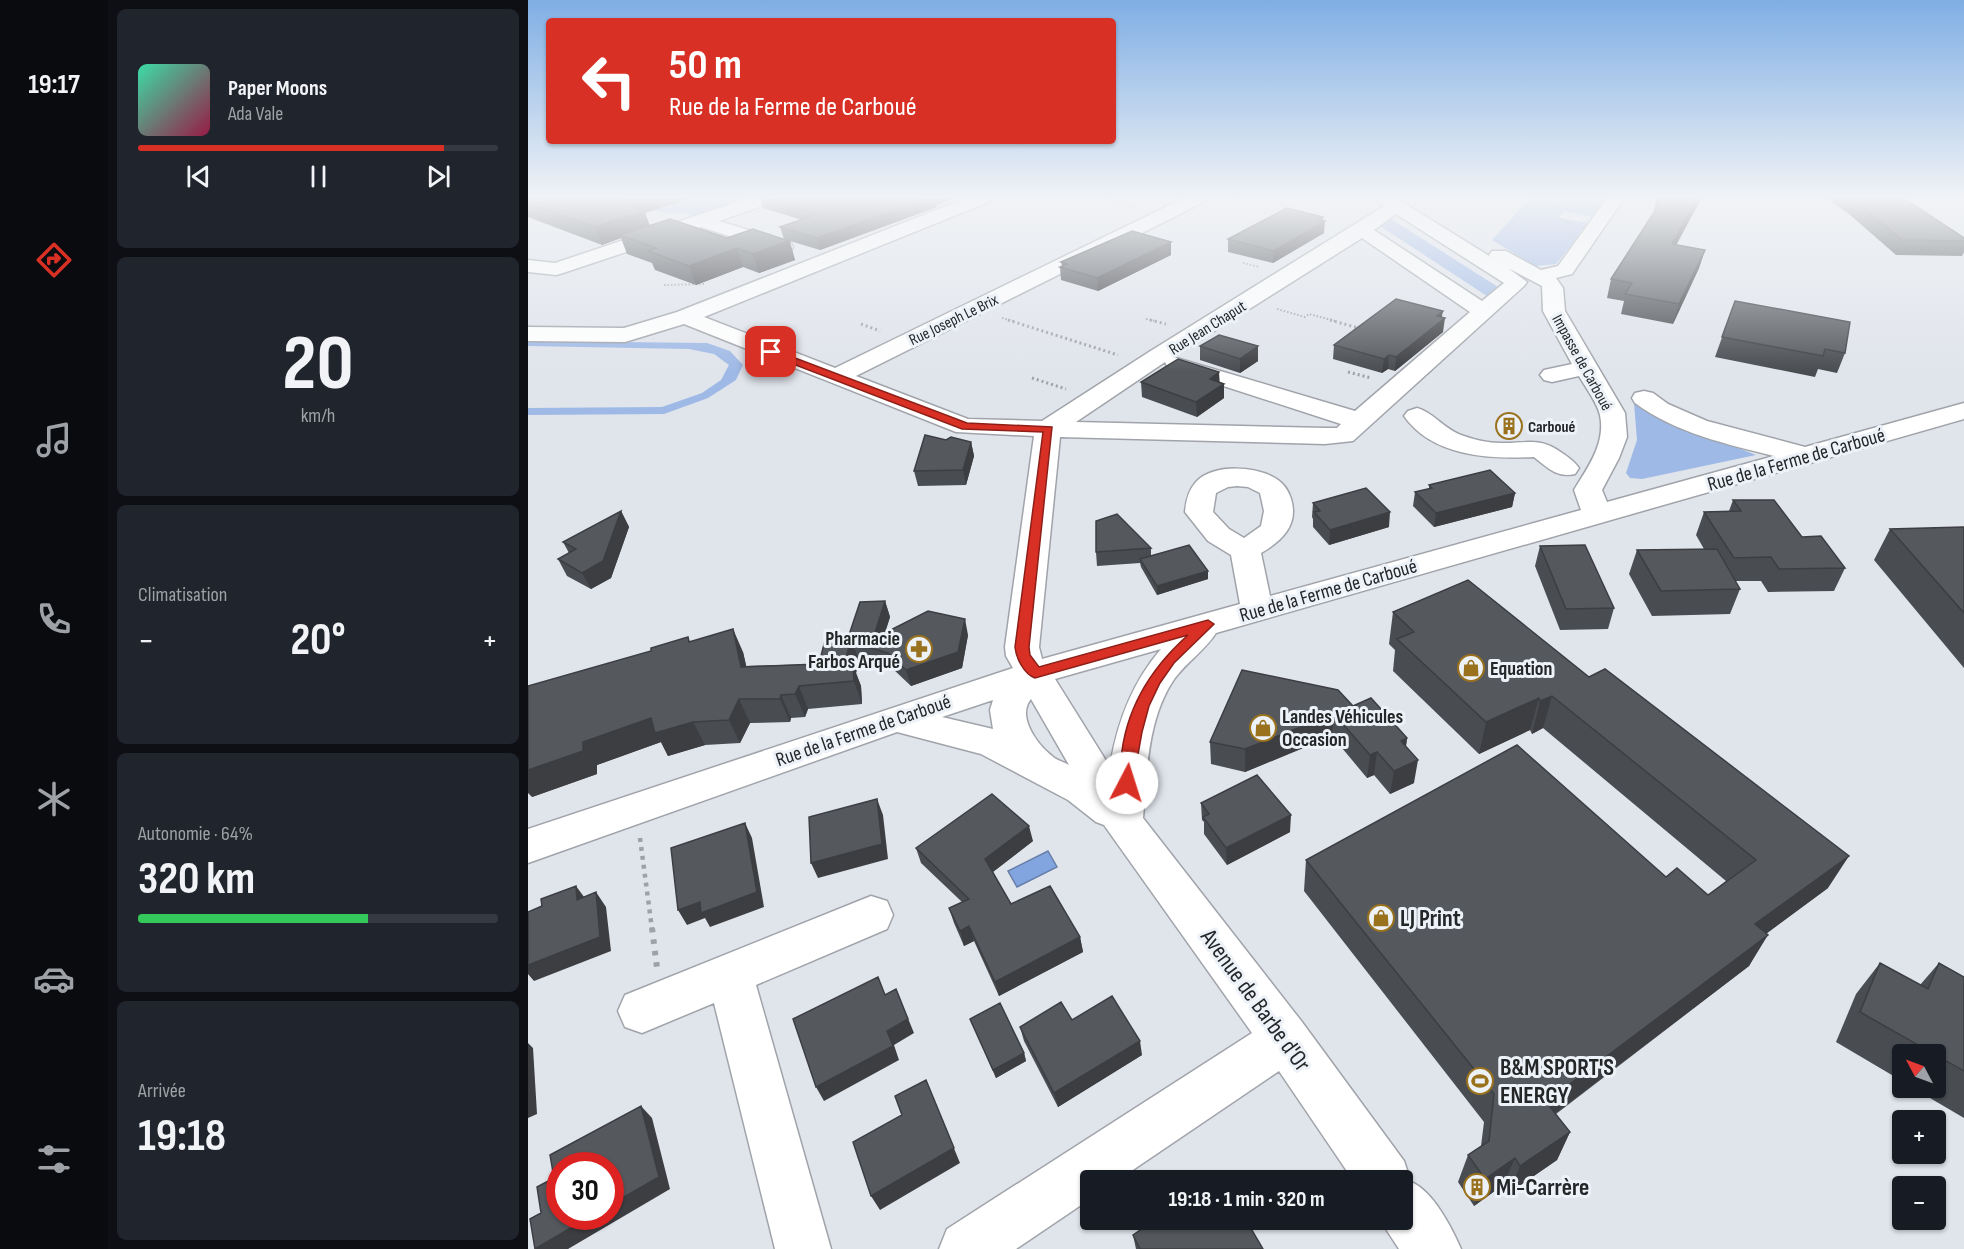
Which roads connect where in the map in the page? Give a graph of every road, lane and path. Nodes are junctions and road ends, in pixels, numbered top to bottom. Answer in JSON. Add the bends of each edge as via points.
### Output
{"nodes":[{"id":1,"x":594,"y":255,"type":"edge"},
{"id":2,"x":808,"y":255,"type":"edge"},
{"id":3,"x":839,"y":255,"type":"edge"},
{"id":4,"x":1082,"y":255,"type":"edge"},
{"id":5,"x":1321,"y":255,"type":"edge"},
{"id":6,"x":1400,"y":255,"type":"edge"},
{"id":7,"x":1477,"y":255,"type":"edge"},
{"id":8,"x":1499,"y":255,"type":"edge"},
{"id":9,"x":1572,"y":255,"type":"edge"},
{"id":10,"x":825,"y":261,"type":"junction"},
{"id":11,"x":528,"y":266,"type":"edge"},
{"id":12,"x":556,"y":268,"type":"junction"},
{"id":13,"x":528,"y":278,"type":"edge"},
{"id":14,"x":1553,"y":278,"type":"junction"},
{"id":15,"x":1247,"y":301,"type":"junction"},
{"id":16,"x":973,"y":309,"type":"junction"},
{"id":17,"x":1484,"y":312,"type":"junction"},
{"id":18,"x":685,"y":317,"type":"junction"},
{"id":19,"x":1364,"y":329,"type":"edge"},
{"id":20,"x":528,"y":334,"type":"edge"},
{"id":21,"x":1152,"y":361,"type":"junction"},
{"id":22,"x":1586,"y":368,"type":"junction"},
{"id":23,"x":1552,"y":375,"type":"dead end"},
{"id":24,"x":834,"y":377,"type":"junction"},
{"id":25,"x":1644,"y":398,"type":"dead end"},
{"id":26,"x":1964,"y":411,"type":"edge"},
{"id":27,"x":1417,"y":416,"type":"dead end"},
{"id":28,"x":1359,"y":422,"type":"junction"},
{"id":29,"x":1048,"y":429,"type":"junction"},
{"id":30,"x":1806,"y":456,"type":"junction"},
{"id":31,"x":1565,"y":468,"type":"junction"},
{"id":32,"x":1600,"y":468,"type":"junction"},
{"id":33,"x":1498,"y":470,"type":"dead end"},
{"id":34,"x":1634,"y":504,"type":"junction"},
{"id":35,"x":1597,"y":515,"type":"junction"},
{"id":36,"x":1245,"y":550,"type":"dead end"},
{"id":37,"x":1257,"y":611,"type":"junction"},
{"id":38,"x":1208,"y":624,"type":"junction"},
{"id":39,"x":1035,"y":673,"type":"junction"},
{"id":40,"x":895,"y":719,"type":"junction"},
{"id":41,"x":1041,"y":767,"type":"junction"},
{"id":42,"x":636,"y":808,"type":"junction"},
{"id":43,"x":1123,"y":822,"type":"junction"},
{"id":44,"x":528,"y":846,"type":"edge"},
{"id":45,"x":870,"y":915,"type":"dead end"},
{"id":46,"x":729,"y":975,"type":"junction"},
{"id":47,"x":652,"y":1007,"type":"joint"},
{"id":48,"x":1285,"y":1039,"type":"junction"},
{"id":49,"x":1378,"y":1170,"type":"edge"},
{"id":50,"x":1413,"y":1221,"type":"edge"},
{"id":51,"x":802,"y":1249,"type":"edge"},
{"id":52,"x":967,"y":1249,"type":"edge"},
{"id":53,"x":1433,"y":1249,"type":"edge"}],
"edges":[{"from":1,"to":12,"type":"street"},
{"from":2,"to":10,"type":"street"},
{"from":3,"to":10,"type":"street"},
{"from":4,"to":16,"type":"street","name":"Rue Joseph Le Brix"},
{"from":5,"to":15,"type":"street","name":"Rue Jean Chaput"},
{"from":6,"to":17,"type":"street"},
{"from":7,"to":17,"type":"street","via":[[1517,282]]},
{"from":8,"to":14,"type":"street"},
{"from":9,"to":14,"type":"street"},
{"from":10,"to":18,"type":"street"},
{"from":11,"to":12,"type":"street"},
{"from":12,"to":13,"type":"street"},
{"from":14,"to":22,"type":"street","name":"Impasse de Carboué","via":[[1554,311]]},
{"from":15,"to":19,"type":"path"},
{"from":15,"to":21,"type":"street","name":"Rue Jean Chaput"},
{"from":16,"to":21,"type":"path"},
{"from":16,"to":24,"type":"street","name":"Rue Joseph Le Brix"},
{"from":17,"to":28,"type":"street"},
{"from":18,"to":20,"type":"street","via":[[625,335]]},
{"from":18,"to":24,"type":"street"},
{"from":21,"to":28,"type":"street"},
{"from":21,"to":29,"type":"street","name":"Rue Jean Chaput"},
{"from":22,"to":23,"type":"street"},
{"from":22,"to":32,"type":"street","name":"Impasse de Carboué","via":[[1612,413],[1614,437]]},
{"from":24,"to":29,"type":"street","via":[[965,427]]},
{"from":25,"to":30,"type":"street","via":[[1681,420]]},
{"from":26,"to":30,"type":"street","name":"Rue de la Ferme de Carboué"},
{"from":27,"to":31,"type":"street","via":[[1436,434],[1456,443],[1499,451],[1540,449]]},
{"from":28,"to":29,"type":"street","via":[[1344,435],[1325,436]]},
{"from":29,"to":39,"type":"street","via":[[1022,647],[1023,656]]},
{"from":30,"to":34,"type":"street","name":"Rue de la Ferme de Carboué"},
{"from":31,"to":32,"type":"street"},
{"from":31,"to":33,"type":"street"},
{"from":32,"to":34,"type":"street","via":[[1611,486]]},
{"from":32,"to":35,"type":"street","name":"Impasse de Carboué","via":[[1588,490]]},
{"from":34,"to":35,"type":"street","name":"Rue de la Ferme de Carboué"},
{"from":35,"to":37,"type":"street","name":"Rue de la Ferme de Carboué"},
{"from":36,"to":37,"type":"street"},
{"from":37,"to":38,"type":"street","name":"Rue de la Ferme de Carboué"},
{"from":38,"to":39,"type":"street","name":"Rue de la Ferme de Carboué"},
{"from":38,"to":43,"type":"street","via":[[1169,659],[1142,706],[1129,754]]},
{"from":39,"to":40,"type":"street","name":"Rue de la Ferme de Carboué"},
{"from":39,"to":41,"type":"street","name":"Avenue de Barbe d'Or","via":[[1010,700],[1007,722],[1022,749]]},
{"from":39,"to":43,"type":"street","name":"Avenue de Barbe d'Or"},
{"from":40,"to":41,"type":"street","name":"Avenue de Barbe d'Or","via":[[992,743]]},
{"from":40,"to":42,"type":"street","name":"Rue de la Ferme de Carboué"},
{"from":41,"to":43,"type":"street","name":"Avenue de Barbe d'Or","via":[[1082,789]]},
{"from":42,"to":44,"type":"street","name":"Rue de la Ferme de Carboué"},
{"from":42,"to":47,"type":"path"},
{"from":43,"to":48,"type":"street","name":"Avenue de Barbe d'Or"},
{"from":45,"to":46,"type":"street"},
{"from":46,"to":47,"type":"street"},
{"from":46,"to":51,"type":"street"},
{"from":48,"to":49,"type":"street","name":"Avenue de Barbe d'Or"},
{"from":48,"to":52,"type":"street"},
{"from":50,"to":53,"type":"street"}]}
